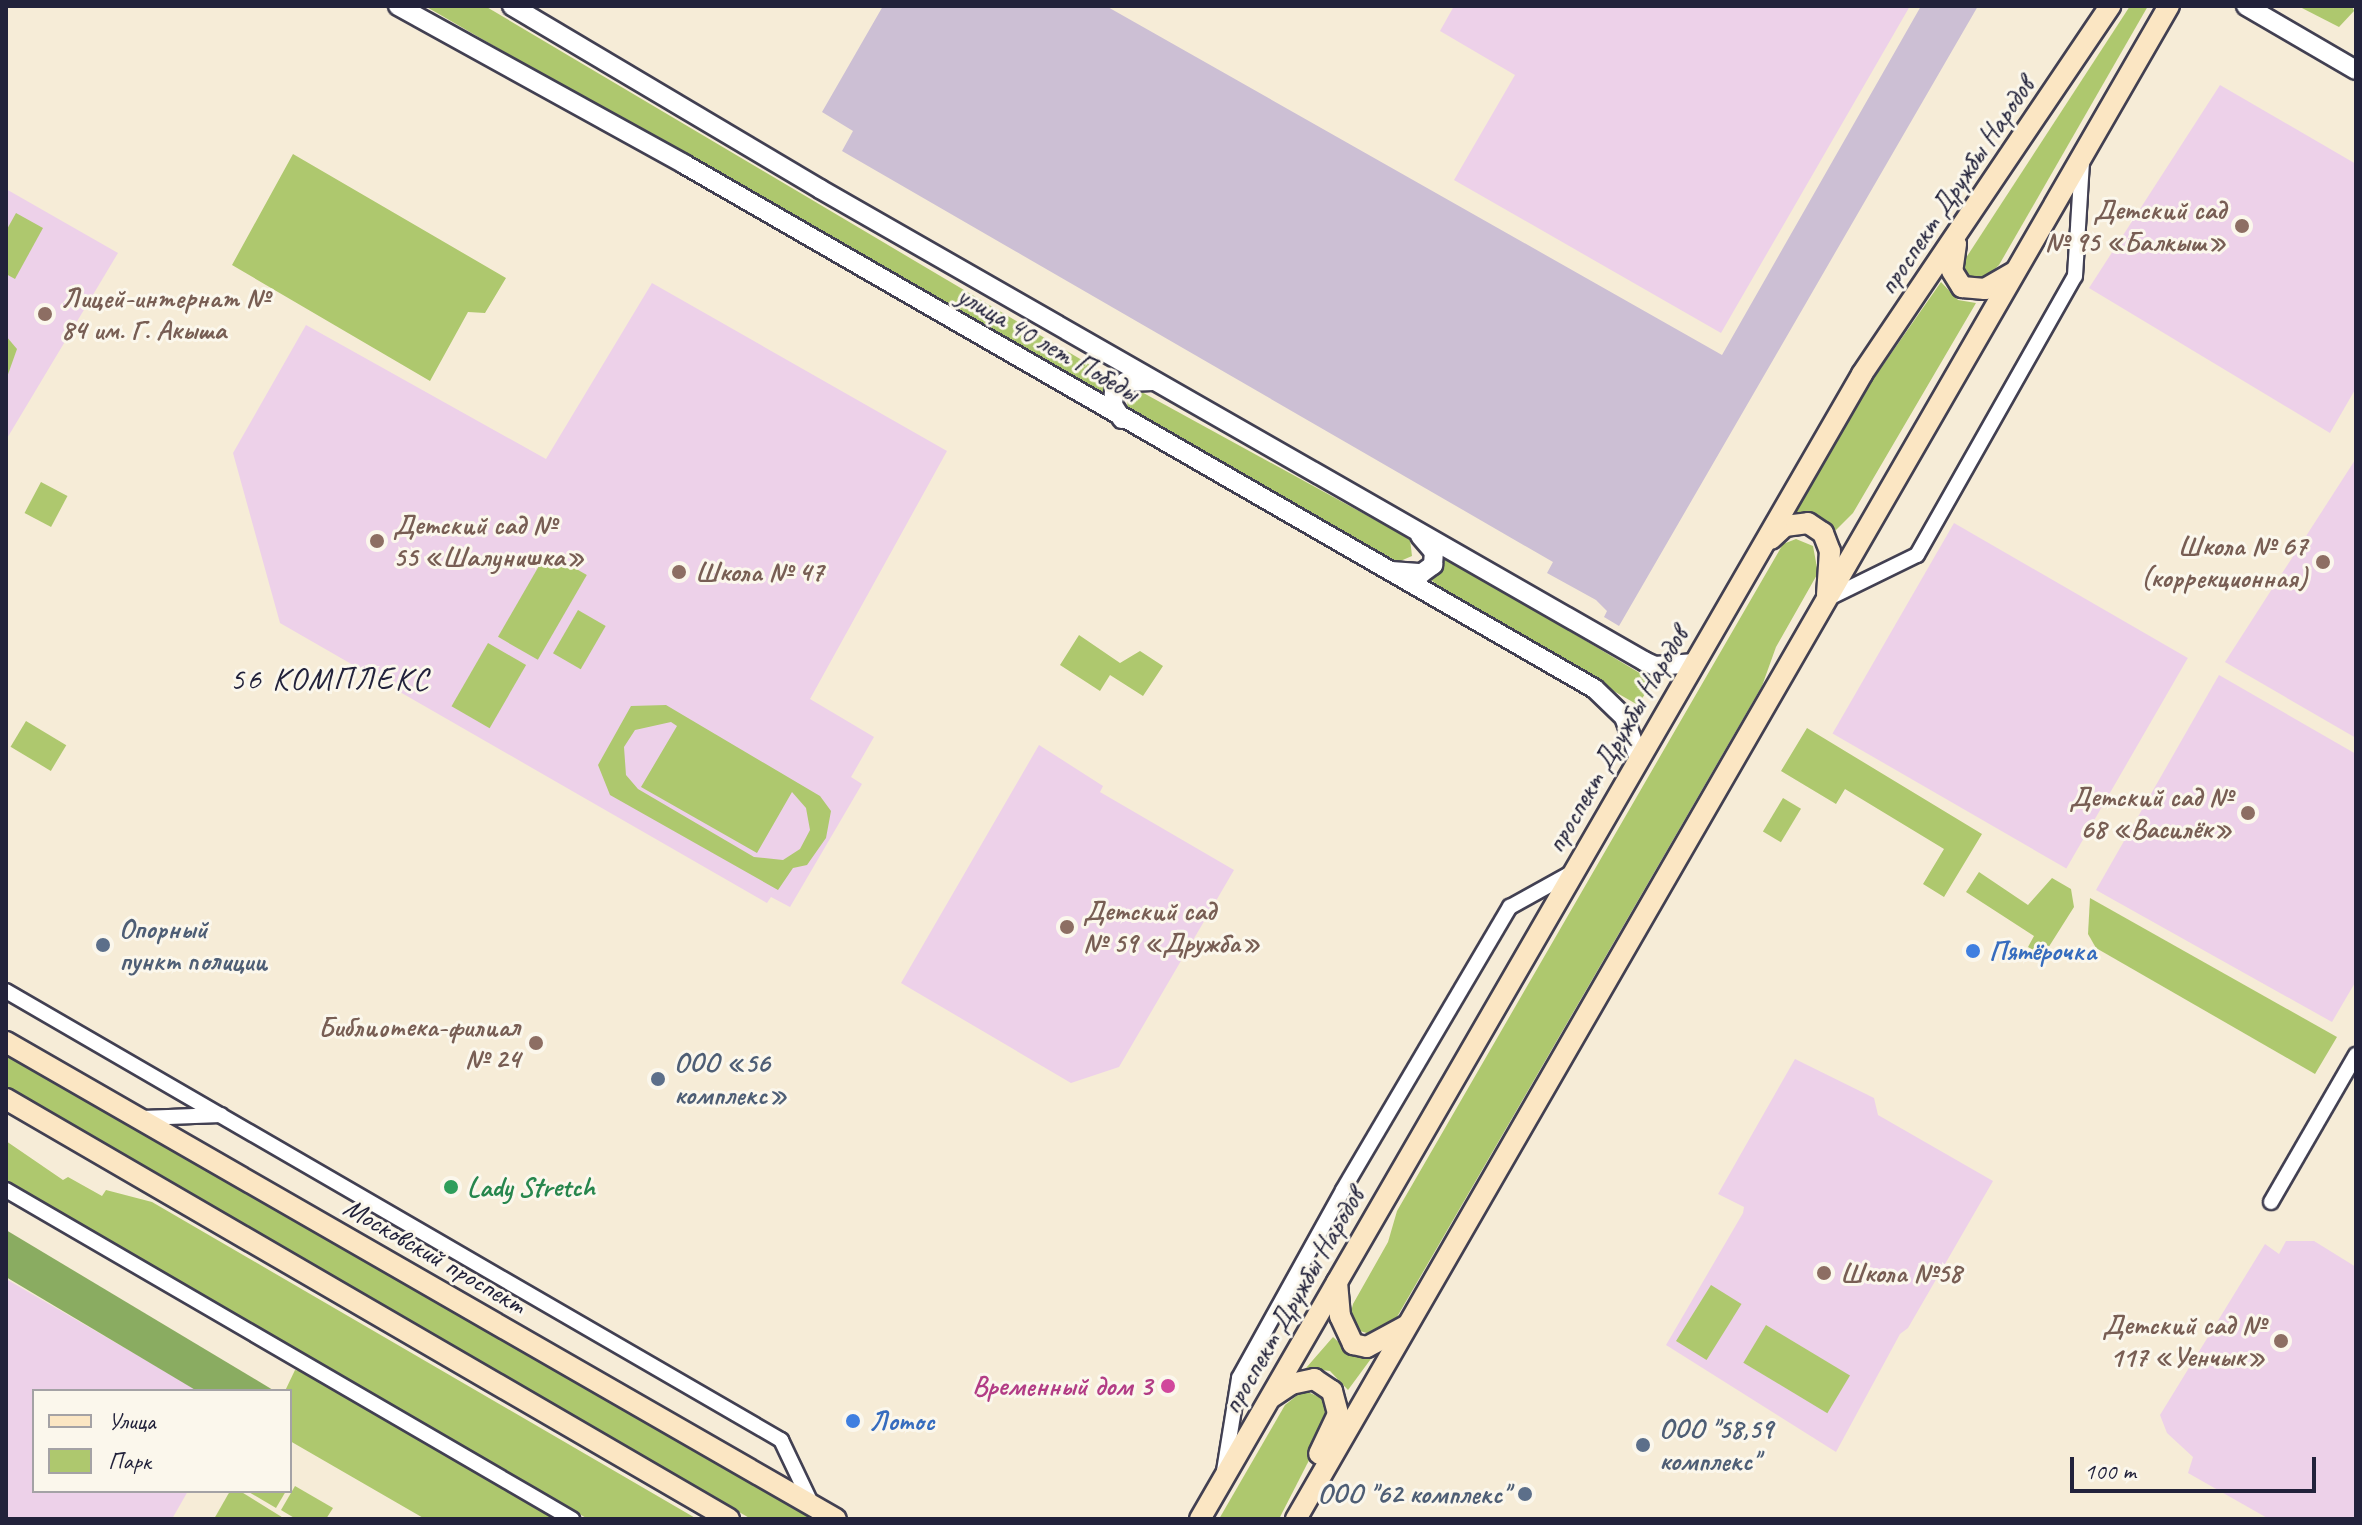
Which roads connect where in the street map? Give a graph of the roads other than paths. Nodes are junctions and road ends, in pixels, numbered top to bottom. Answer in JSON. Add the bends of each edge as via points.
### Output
{"nodes":[{"id":1,"x":398,"y":6,"type":"edge"},
{"id":2,"x":512,"y":6,"type":"edge"},
{"id":3,"x":2110,"y":6,"type":"edge"},
{"id":4,"x":2169,"y":6,"type":"edge"},
{"id":5,"x":2246,"y":6,"type":"edge"},
{"id":6,"x":2356,"y":70,"type":"edge"},
{"id":7,"x":2082,"y":156,"type":"junction"},
{"id":8,"x":1958,"y":236,"type":"junction"},
{"id":9,"x":2016,"y":271,"type":"junction"},
{"id":10,"x":1153,"y":381,"type":"junction"},
{"id":11,"x":1122,"y":419,"type":"junction"},
{"id":12,"x":1413,"y":527,"type":"junction"},
{"id":13,"x":1761,"y":549,"type":"junction"},
{"id":14,"x":1384,"y":571,"type":"junction"},
{"id":15,"x":1827,"y":599,"type":"junction"},
{"id":16,"x":1695,"y":663,"type":"junction"},
{"id":17,"x":1639,"y":759,"type":"junction"},
{"id":18,"x":1571,"y":873,"type":"junction"},
{"id":19,"x":6,"y":991,"type":"edge"},
{"id":20,"x":6,"y":1042,"type":"edge"},
{"id":21,"x":2356,"y":1055,"type":"edge"},
{"id":22,"x":6,"y":1099,"type":"edge"},
{"id":23,"x":221,"y":1115,"type":"junction"},
{"id":24,"x":138,"y":1118,"type":"junction"},
{"id":25,"x":6,"y":1190,"type":"edge"},
{"id":26,"x":2271,"y":1202,"type":"dead end"},
{"id":27,"x":1337,"y":1282,"type":"junction"},
{"id":28,"x":1408,"y":1325,"type":"junction"},
{"id":29,"x":1268,"y":1400,"type":"junction"},
{"id":30,"x":1223,"y":1479,"type":"junction"},
{"id":31,"x":812,"y":1506,"type":"junction"},
{"id":32,"x":1297,"y":1516,"type":"edge"},
{"id":33,"x":572,"y":1519,"type":"edge"},
{"id":34,"x":729,"y":1519,"type":"edge"},
{"id":35,"x":836,"y":1519,"type":"edge"},
{"id":36,"x":1200,"y":1519,"type":"edge"}],
"edges":[{"from":1,"to":11,"type":"street","name":"улица 40 лет Победы","via":[[684,164]]},
{"from":2,"to":10,"type":"street","name":"улица 40 лет Победы"},
{"from":3,"to":8,"type":"main road","name":"проспект Дружбы Народов"},
{"from":4,"to":7,"type":"main road"},
{"from":5,"to":6,"type":"street"},
{"from":7,"to":9,"type":"main road"},
{"from":7,"to":15,"type":"street","via":[[2075,276],[1932,530],[1917,555]]},
{"from":8,"to":9,"type":"main road","via":[[1952,271],[1962,287],[1985,289]]},
{"from":8,"to":13,"type":"main road","name":"проспект Дружбы Народов","via":[[1862,374]]},
{"from":9,"to":15,"type":"main road"},
{"from":10,"to":11,"type":"street","via":[[1125,382],[1114,391],[1113,405]]},
{"from":10,"to":12,"type":"street","name":"улица 40 лет Победы"},
{"from":11,"to":14,"type":"street","name":"улица 40 лет Победы"},
{"from":12,"to":14,"type":"street","via":[[1434,552],[1433,565],[1422,573]]},
{"from":12,"to":16,"type":"street","name":"улица 40 лет Победы","via":[[1644,661],[1655,666]]},
{"from":13,"to":15,"type":"main road","via":[[1785,526],[1808,523],[1823,533],[1830,551]]},
{"from":13,"to":16,"type":"main road","name":"проспект Дружбы Народов"},
{"from":14,"to":17,"type":"street","name":"улица 40 лет Победы","via":[[1610,700],[1631,730]]},
{"from":15,"to":28,"type":"main road"},
{"from":16,"to":17,"type":"main road","name":"проспект Дружбы Народов"},
{"from":17,"to":18,"type":"main road","name":"проспект Дружбы Народов"},
{"from":18,"to":27,"type":"main road","name":"проспект Дружбы Народов"},
{"from":18,"to":30,"type":"street","via":[[1510,907],[1343,1190],[1239,1378]]},
{"from":19,"to":23,"type":"street"},
{"from":20,"to":24,"type":"main road","name":"Московский проспект"},
{"from":21,"to":26,"type":"street"},
{"from":22,"to":34,"type":"main road"},
{"from":23,"to":24,"type":"street"},
{"from":23,"to":31,"type":"street","via":[[781,1440]]},
{"from":24,"to":31,"type":"main road","name":"Московский проспект"},
{"from":25,"to":33,"type":"street"},
{"from":27,"to":28,"type":"main road","via":[[1340,1316],[1353,1344],[1367,1347]]},
{"from":27,"to":29,"type":"main road","name":"проспект Дружбы Народов"},
{"from":28,"to":32,"type":"main road"},
{"from":29,"to":30,"type":"main road","name":"проспект Дружбы Народов"},
{"from":29,"to":32,"type":"main road","via":[[1291,1384],[1314,1379],[1332,1391],[1338,1414],[1308,1477]]},
{"from":30,"to":36,"type":"main road","name":"проспект Дружбы Народов"},
{"from":31,"to":35,"type":"main road","name":"Московский проспект"}]}
